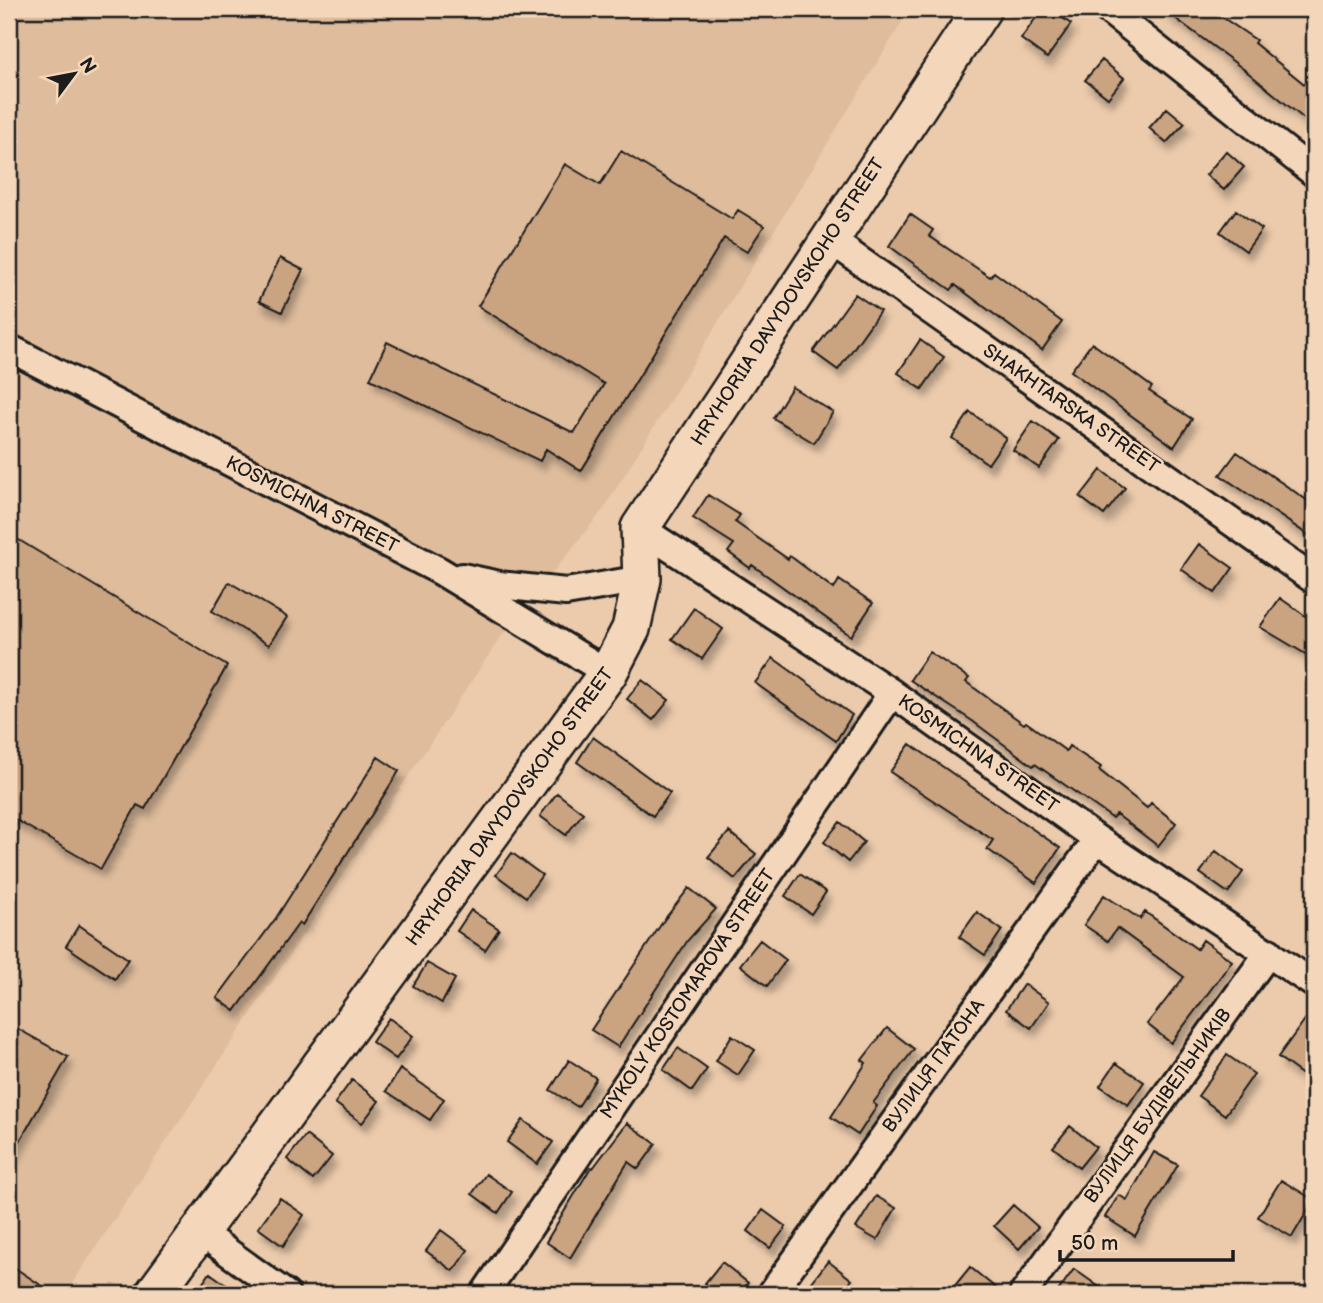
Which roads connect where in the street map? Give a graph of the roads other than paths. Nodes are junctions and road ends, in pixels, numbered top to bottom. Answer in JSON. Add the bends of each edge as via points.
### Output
{"nodes":[{"id":1,"x":982,"y":9,"type":"edge"},
{"id":2,"x":1107,"y":9,"type":"edge"},
{"id":3,"x":1314,"y":173,"type":"edge"},
{"id":4,"x":829,"y":239,"type":"junction"},
{"id":5,"x":9,"y":348,"type":"edge"},
{"id":6,"x":640,"y":528,"type":"junction"},
{"id":7,"x":440,"y":572,"type":"junction"},
{"id":8,"x":642,"y":579,"type":"junction"},
{"id":9,"x":1314,"y":580,"type":"edge"},
{"id":10,"x":608,"y":673,"type":"junction"},
{"id":11,"x":892,"y":693,"type":"junction"},
{"id":12,"x":1097,"y":839,"type":"junction"},
{"id":13,"x":1269,"y":952,"type":"junction"},
{"id":14,"x":1314,"y":984,"type":"edge"},
{"id":15,"x":200,"y":1232,"type":"junction"},
{"id":16,"x":154,"y":1294,"type":"edge"},
{"id":17,"x":286,"y":1294,"type":"edge"},
{"id":18,"x":484,"y":1294,"type":"edge"},
{"id":19,"x":771,"y":1294,"type":"edge"},
{"id":20,"x":1023,"y":1294,"type":"edge"}],
"edges":[{"from":1,"to":4,"type":"street","name":"HRYHORIIA DAVYDOVSKOHO STREET"},
{"from":2,"to":3,"type":"street"},
{"from":4,"to":6,"type":"street","name":"HRYHORIIA DAVYDOVSKOHO STREET"},
{"from":4,"to":9,"type":"street","name":"SHAKHTARSKA STREET"},
{"from":5,"to":7,"type":"street","name":"KOSMICHNA STREET"},
{"from":6,"to":8,"type":"street","name":"HRYHORIIA DAVYDOVSKOHO STREET"},
{"from":6,"to":11,"type":"street","name":"KOSMICHNA STREET"},
{"from":7,"to":8,"type":"street","via":[[499,585],[566,592]]},
{"from":7,"to":10,"type":"street","name":"KOSMICHNA STREET"},
{"from":8,"to":10,"type":"street","name":"HRYHORIIA DAVYDOVSKOHO STREET","via":[[631,629]]},
{"from":10,"to":15,"type":"street","name":"HRYHORIIA DAVYDOVSKOHO STREET"},
{"from":11,"to":12,"type":"street","name":"KOSMICHNA STREET"},
{"from":11,"to":18,"type":"street","name":"MYKOLY KOSTOMAROVA STREET"},
{"from":12,"to":13,"type":"street","name":"KOSMICHNA STREET"},
{"from":12,"to":19,"type":"street","name":"ВУЛИЦЯ ПАТОНА"},
{"from":13,"to":14,"type":"street","name":"KOSMICHNA STREET"},
{"from":13,"to":20,"type":"street","name":"ВУЛИЦЯ БУДІВЕЛЬНИКІВ"},
{"from":15,"to":16,"type":"street","name":"HRYHORIIA DAVYDOVSKOHO STREET"},
{"from":15,"to":17,"type":"street"}]}
